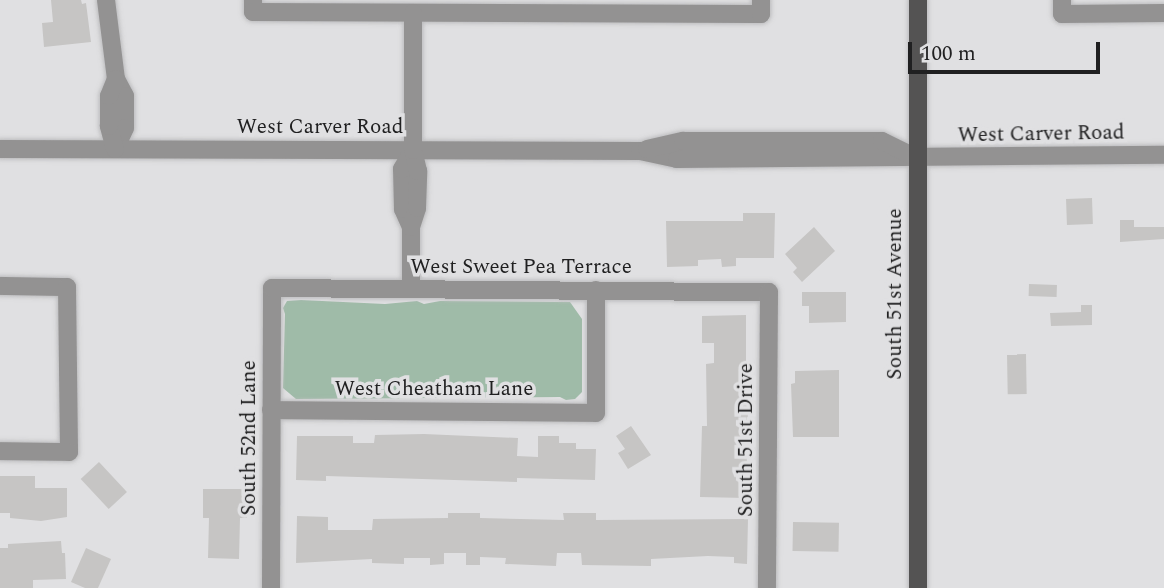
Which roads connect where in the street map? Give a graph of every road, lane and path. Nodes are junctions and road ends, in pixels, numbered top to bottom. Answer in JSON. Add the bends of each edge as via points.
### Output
{"nodes":[{"id":1,"x":106,"y":0,"type":"edge"},
{"id":2,"x":918,"y":0,"type":"edge"},
{"id":3,"x":253,"y":6,"type":"edge"},
{"id":4,"x":761,"y":7,"type":"edge"},
{"id":5,"x":1062,"y":7,"type":"edge"},
{"id":6,"x":413,"y":13,"type":"junction"},
{"id":7,"x":1164,"y":13,"type":"edge"},
{"id":8,"x":0,"y":149,"type":"edge"},
{"id":9,"x":115,"y":149,"type":"junction"},
{"id":10,"x":413,"y":150,"type":"junction"},
{"id":11,"x":1164,"y":155,"type":"edge"},
{"id":12,"x":918,"y":158,"type":"junction"},
{"id":13,"x":0,"y":286,"type":"edge"},
{"id":14,"x":272,"y":288,"type":"joint"},
{"id":15,"x":411,"y":289,"type":"junction"},
{"id":16,"x":596,"y":290,"type":"junction"},
{"id":17,"x":769,"y":292,"type":"joint"},
{"id":18,"x":271,"y":410,"type":"junction"},
{"id":19,"x":0,"y":451,"type":"edge"},
{"id":20,"x":271,"y":588,"type":"edge"},
{"id":21,"x":767,"y":588,"type":"edge"},
{"id":22,"x":918,"y":588,"type":"edge"}],
"edges":[{"from":1,"to":9,"type":"street","via":[[116,79],[108,96]]},
{"from":2,"to":12,"type":"main road","name":"South 51st Avenue"},
{"from":3,"to":6,"type":"street"},
{"from":4,"to":6,"type":"street"},
{"from":5,"to":7,"type":"street"},
{"from":6,"to":10,"type":"street"},
{"from":8,"to":9,"type":"street","name":"West Carver Road"},
{"from":9,"to":10,"type":"street","name":"West Carver Road"},
{"from":10,"to":12,"type":"street","name":"West Carver Road","via":[[640,151],[677,159]]},
{"from":10,"to":15,"type":"street","via":[[418,171],[417,208],[411,227]]},
{"from":11,"to":12,"type":"street","name":"West Carver Road"},
{"from":12,"to":22,"type":"main road","name":"South 51st Avenue"},
{"from":13,"to":19,"type":"street","via":[[67,287],[69,452]]},
{"from":14,"to":15,"type":"street","name":"West Sweet Pea Terrace"},
{"from":14,"to":18,"type":"street","name":"South 52nd Lane"},
{"from":15,"to":16,"type":"street","name":"West Sweet Pea Terrace"},
{"from":16,"to":17,"type":"street","name":"West Sweet Pea Terrace"},
{"from":16,"to":18,"type":"street","name":"West Cheatham Lane","via":[[596,413]]},
{"from":17,"to":21,"type":"street","name":"South 51st Drive"},
{"from":18,"to":20,"type":"street","name":"South 52nd Lane"}]}
